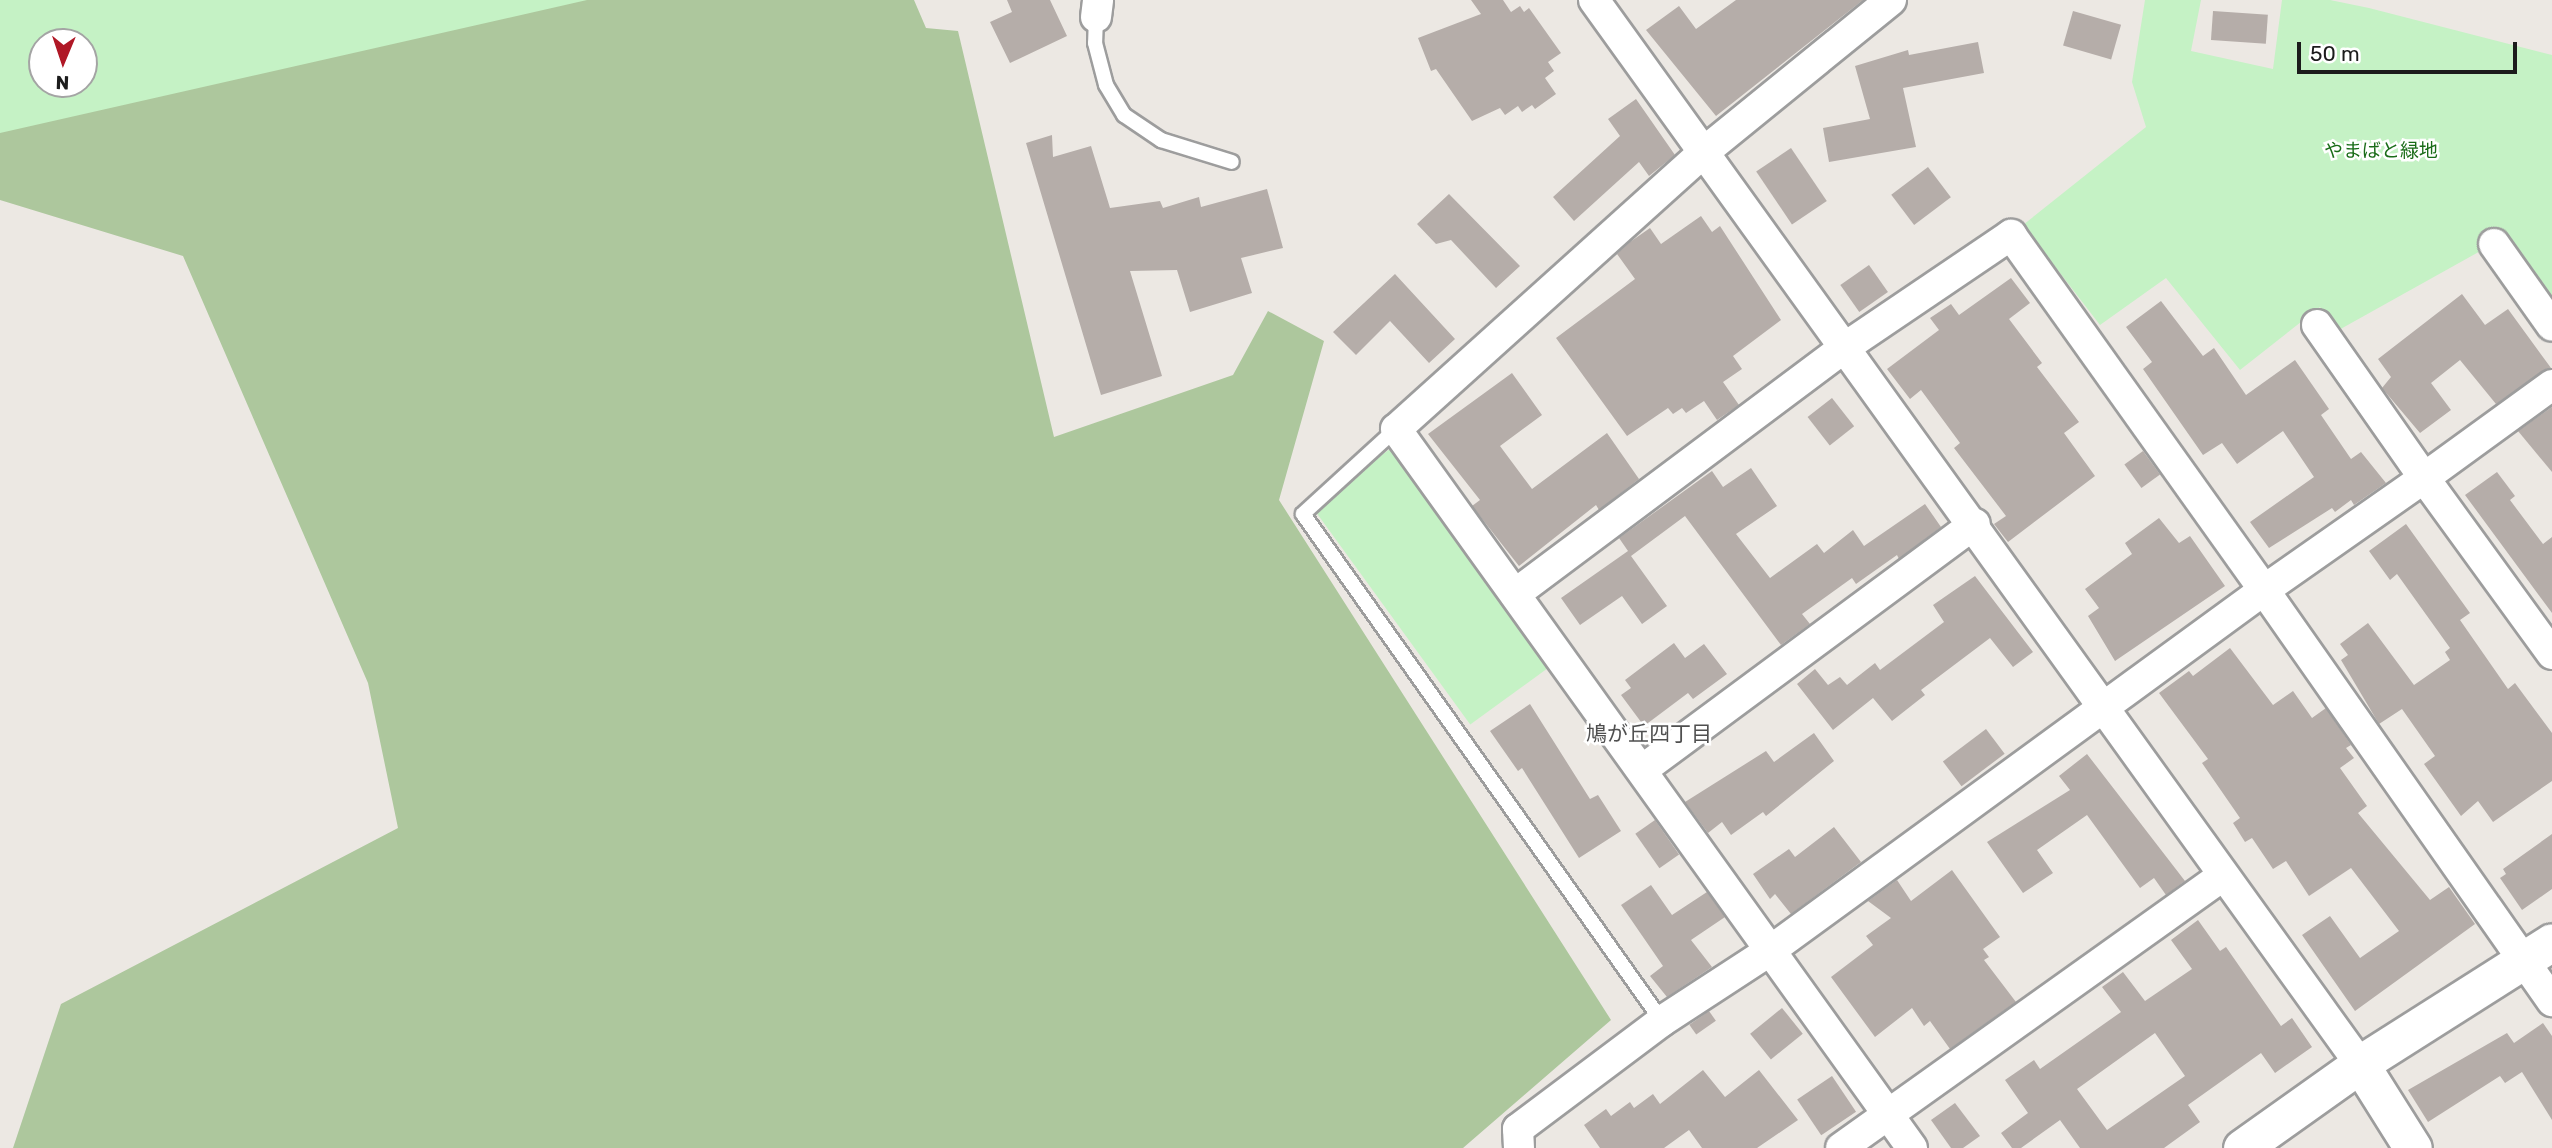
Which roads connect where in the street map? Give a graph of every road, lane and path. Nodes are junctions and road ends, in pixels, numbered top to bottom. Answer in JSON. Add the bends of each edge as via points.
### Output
{"nodes":[{"id":1,"x":1891,"y":0,"type":"edge"},
{"id":2,"x":1604,"y":4,"type":"edge"},
{"id":3,"x":1097,"y":8,"type":"edge"},
{"id":4,"x":1704,"y":152,"type":"junction"},
{"id":5,"x":1232,"y":162,"type":"dead end"},
{"id":6,"x":2494,"y":244,"type":"dead end"},
{"id":7,"x":2317,"y":325,"type":"dead end"},
{"id":8,"x":2552,"y":326,"type":"edge"},
{"id":9,"x":1844,"y":348,"type":"junction"},
{"id":10,"x":2552,"y":385,"type":"edge"},
{"id":11,"x":1396,"y":429,"type":"junction"},
{"id":12,"x":2424,"y":478,"type":"junction"},
{"id":13,"x":1975,"y":524,"type":"junction"},
{"id":14,"x":2264,"y":590,"type":"junction"},
{"id":15,"x":1515,"y":594,"type":"junction"},
{"id":16,"x":2552,"y":654,"type":"edge"},
{"id":17,"x":2104,"y":707,"type":"junction"},
{"id":18,"x":1642,"y":770,"type":"junction"},
{"id":19,"x":2223,"y":876,"type":"junction"},
{"id":20,"x":1771,"y":950,"type":"junction"},
{"id":21,"x":2539,"y":951,"type":"edge"},
{"id":22,"x":2552,"y":1001,"type":"edge"},
{"id":23,"x":1662,"y":1021,"type":"junction"},
{"id":24,"x":2360,"y":1064,"type":"junction"},
{"id":25,"x":1888,"y":1114,"type":"junction"},
{"id":26,"x":1519,"y":1148,"type":"edge"},
{"id":27,"x":1841,"y":1148,"type":"edge"},
{"id":28,"x":1912,"y":1148,"type":"edge"},
{"id":29,"x":2242,"y":1148,"type":"edge"},
{"id":30,"x":2413,"y":1148,"type":"edge"}],
"edges":[{"from":1,"to":4,"type":"street"},
{"from":2,"to":4,"type":"street"},
{"from":3,"to":5,"type":"lane","via":[[1095,43],[1106,85],[1124,115],[1161,140]]},
{"from":4,"to":9,"type":"street"},
{"from":4,"to":11,"type":"street"},
{"from":6,"to":8,"type":"street"},
{"from":7,"to":12,"type":"street"},
{"from":9,"to":13,"type":"street"},
{"from":9,"to":14,"type":"street","via":[[2011,235]]},
{"from":9,"to":15,"type":"street"},
{"from":10,"to":12,"type":"street"},
{"from":11,"to":15,"type":"street"},
{"from":11,"to":23,"type":"lane","via":[[1303,514]]},
{"from":12,"to":14,"type":"street"},
{"from":12,"to":16,"type":"street"},
{"from":13,"to":17,"type":"street"},
{"from":13,"to":18,"type":"street"},
{"from":14,"to":17,"type":"street"},
{"from":14,"to":21,"type":"street"},
{"from":15,"to":18,"type":"street"},
{"from":17,"to":19,"type":"street"},
{"from":17,"to":20,"type":"street"},
{"from":18,"to":20,"type":"street"},
{"from":19,"to":24,"type":"street"},
{"from":19,"to":25,"type":"street"},
{"from":20,"to":23,"type":"street"},
{"from":20,"to":25,"type":"street"},
{"from":21,"to":22,"type":"street"},
{"from":21,"to":24,"type":"street"},
{"from":23,"to":26,"type":"street","via":[[1518,1129]]},
{"from":24,"to":29,"type":"street"},
{"from":24,"to":30,"type":"street"},
{"from":25,"to":27,"type":"street"},
{"from":25,"to":28,"type":"street"}]}
